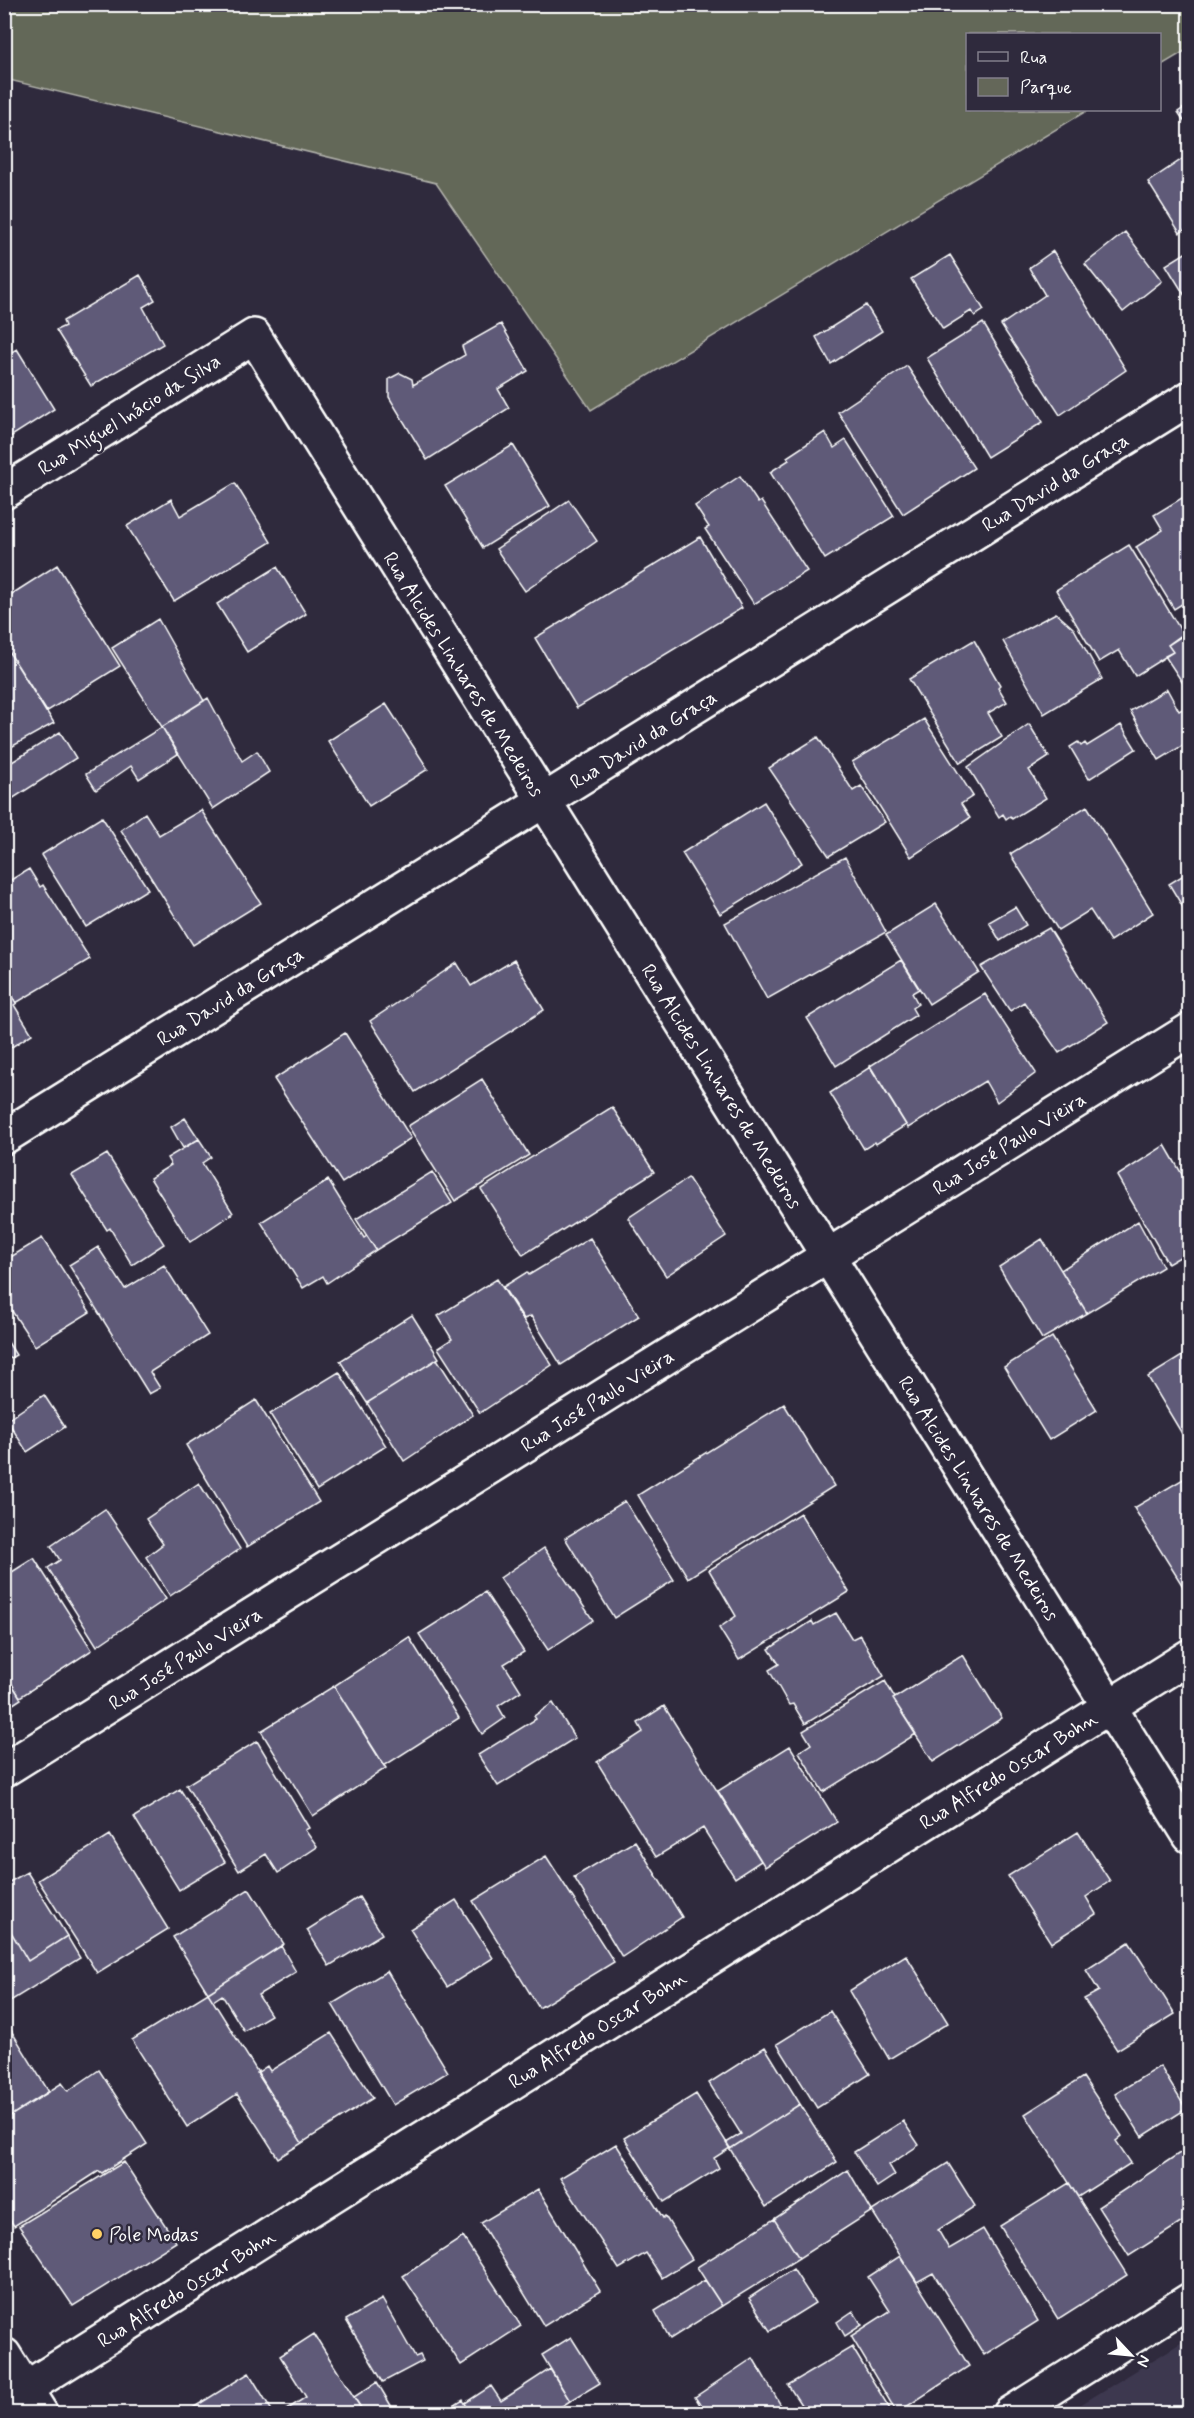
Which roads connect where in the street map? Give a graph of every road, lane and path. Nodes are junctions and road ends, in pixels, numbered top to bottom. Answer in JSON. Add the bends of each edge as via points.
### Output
{"nodes":[{"id":1,"x":254,"y":336,"type":"joint"},
{"id":2,"x":1190,"y":398,"type":"edge"},
{"id":3,"x":4,"y":492,"type":"edge"},
{"id":4,"x":543,"y":801,"type":"junction"},
{"id":5,"x":1190,"y":1030,"type":"edge"},
{"id":6,"x":4,"y":1137,"type":"edge"},
{"id":7,"x":828,"y":1256,"type":"junction"},
{"id":8,"x":1190,"y":1656,"type":"edge"},
{"id":9,"x":1109,"y":1707,"type":"junction"},
{"id":10,"x":4,"y":1770,"type":"edge"},
{"id":11,"x":1190,"y":1836,"type":"edge"},
{"id":12,"x":1190,"y":2300,"type":"edge"},
{"id":13,"x":4,"y":2355,"type":"edge"},
{"id":14,"x":24,"y":2402,"type":"edge"},
{"id":15,"x":1010,"y":2414,"type":"edge"}],
"edges":[{"from":1,"to":3,"type":"street","name":"Rua Miguel Inácio da Silva"},
{"from":1,"to":4,"type":"street","name":"Rua Alcides Linhares de Medeiros"},
{"from":2,"to":4,"type":"street","name":"Rua David da Graça"},
{"from":4,"to":6,"type":"street","name":"Rua David da Graça"},
{"from":4,"to":7,"type":"street","name":"Rua Alcides Linhares de Medeiros"},
{"from":5,"to":7,"type":"street","name":"Rua José Paulo Vieira"},
{"from":7,"to":9,"type":"street","name":"Rua Alcides Linhares de Medeiros"},
{"from":7,"to":10,"type":"street","name":"Rua José Paulo Vieira"},
{"from":8,"to":9,"type":"street","name":"Rua Alfredo Oscar Bohn"},
{"from":9,"to":11,"type":"street","name":"Rua Alcides Linhares de Medeiros"},
{"from":9,"to":14,"type":"street","name":"Rua Alfredo Oscar Bohn"},
{"from":12,"to":15,"type":"street"},
{"from":13,"to":14,"type":"street"}]}
